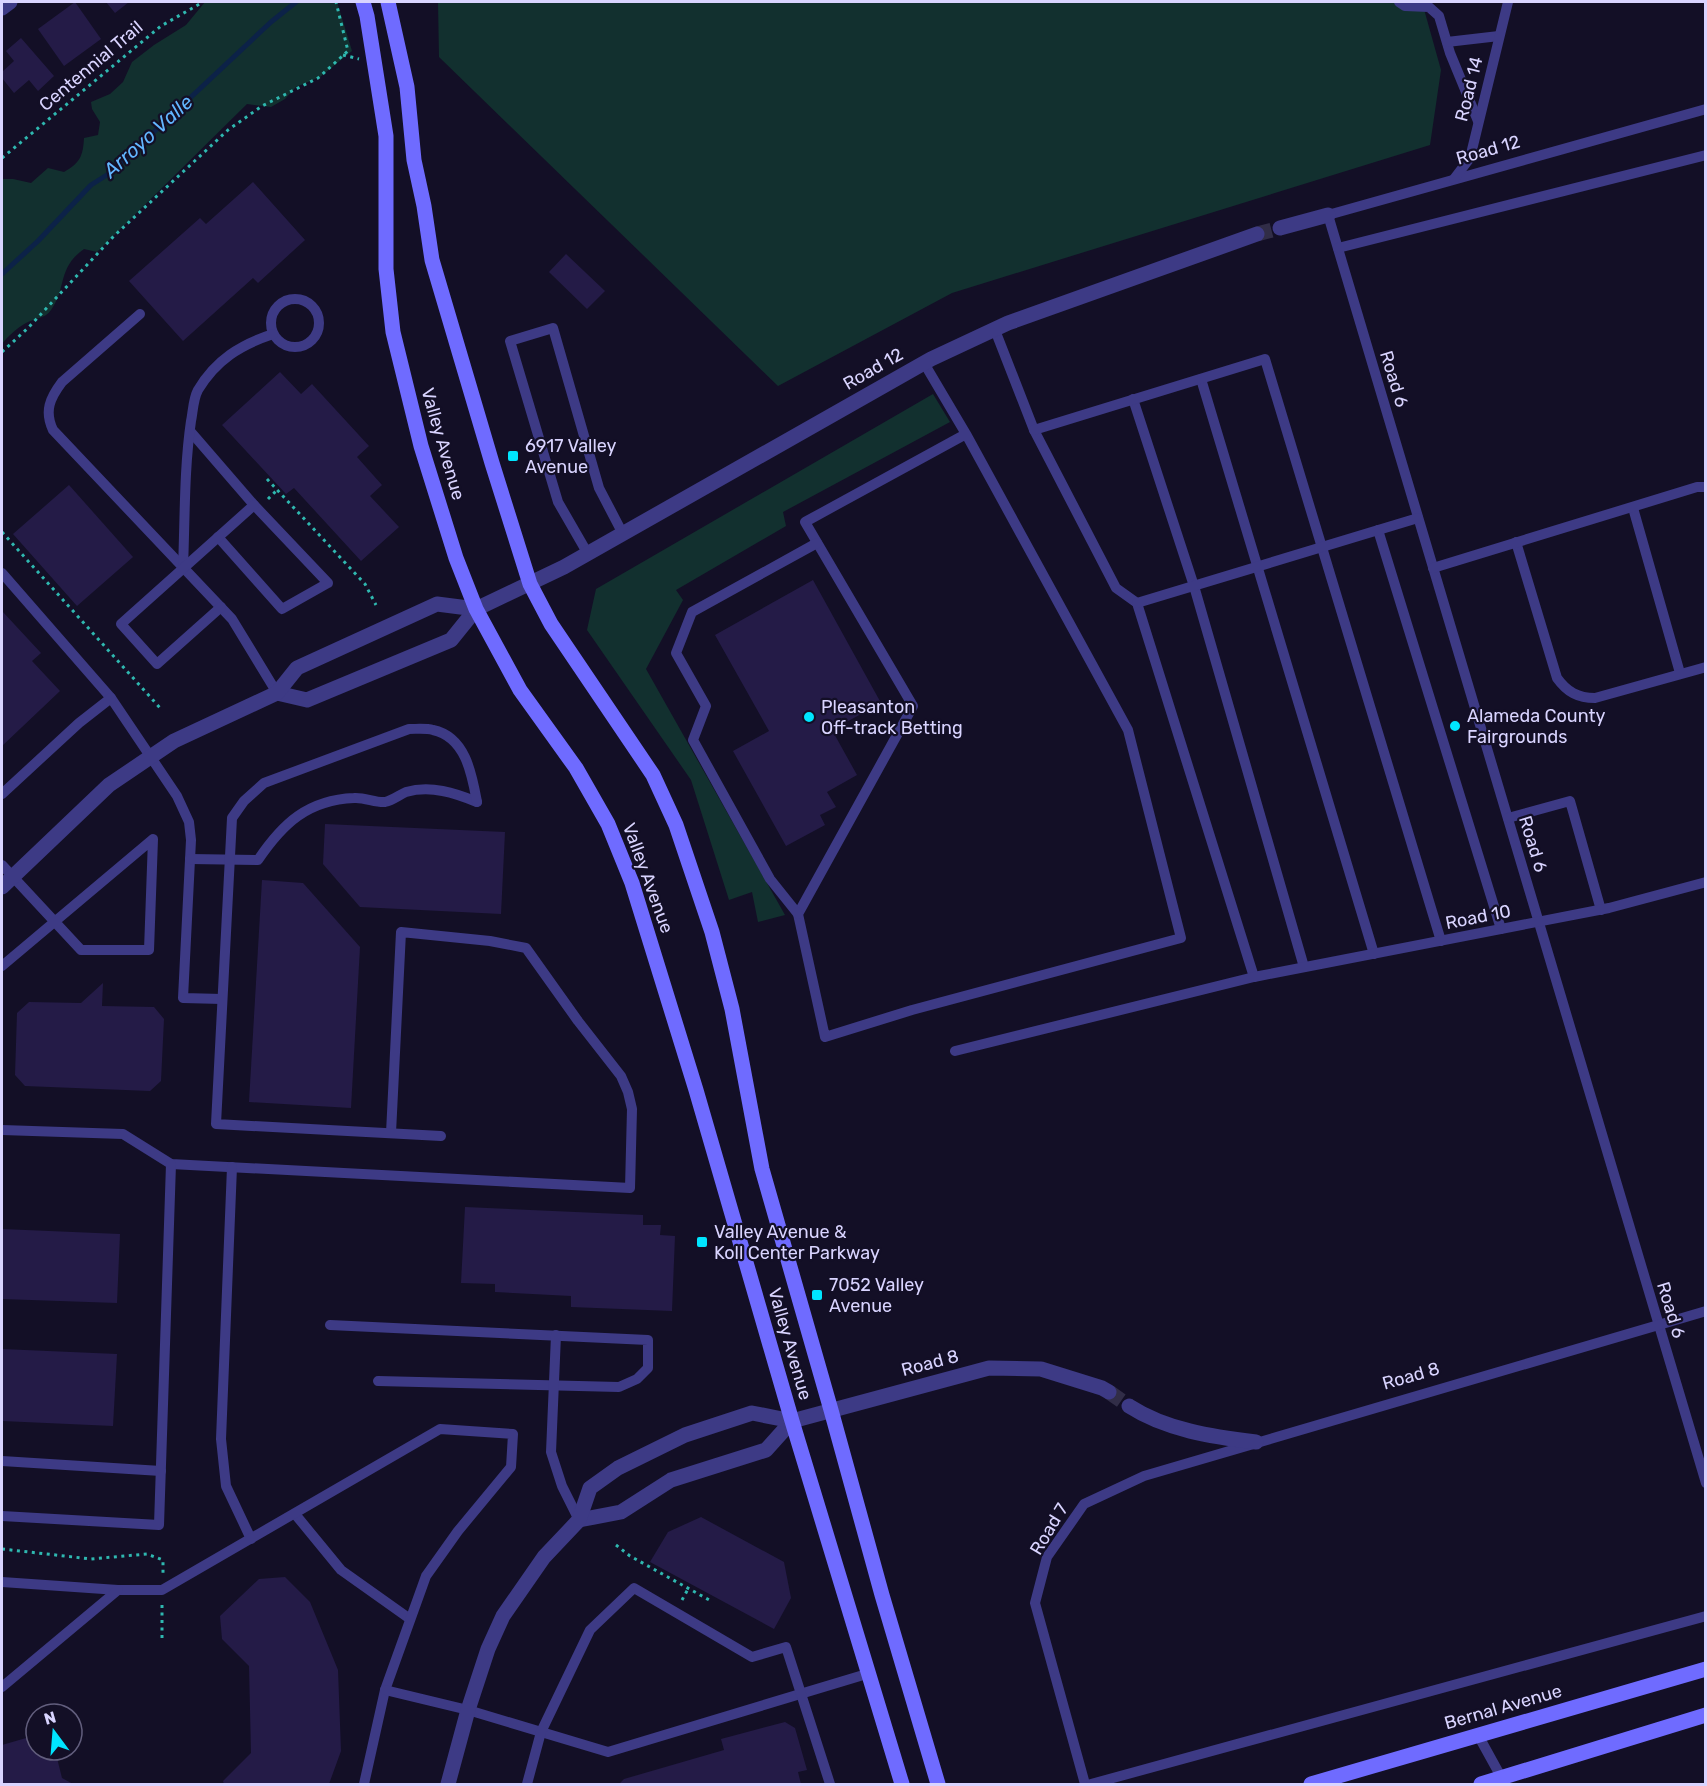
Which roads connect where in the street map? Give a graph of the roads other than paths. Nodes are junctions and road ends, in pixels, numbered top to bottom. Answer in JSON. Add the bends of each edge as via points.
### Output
{"nodes":[{"id":1,"x":10,"y":2,"type":"edge"},
{"id":2,"x":388,"y":2,"type":"edge"},
{"id":3,"x":1399,"y":2,"type":"edge"},
{"id":4,"x":1508,"y":2,"type":"edge"},
{"id":5,"x":2,"y":8,"type":"edge"},
{"id":6,"x":365,"y":9,"type":"edge"},
{"id":7,"x":1499,"y":36,"type":"junction"},
{"id":8,"x":1447,"y":42,"type":"junction"},
{"id":9,"x":1706,"y":109,"type":"edge"},
{"id":10,"x":1479,"y":121,"type":"junction"},
{"id":11,"x":1706,"y":155,"type":"edge"},
{"id":12,"x":1454,"y":179,"type":"junction"},
{"id":13,"x":1328,"y":215,"type":"junction"},
{"id":14,"x":1280,"y":228,"type":"tunnel mouth"},
{"id":15,"x":1257,"y":234,"type":"tunnel mouth"},
{"id":16,"x":1338,"y":248,"type":"junction"},
{"id":17,"x":140,"y":314,"type":"dead end"},
{"id":18,"x":994,"y":330,"type":"junction"},
{"id":19,"x":273,"y":334,"type":"junction"},
{"id":20,"x":924,"y":363,"type":"junction"},
{"id":21,"x":1201,"y":379,"type":"junction"},
{"id":22,"x":1133,"y":399,"type":"junction"},
{"id":23,"x":1034,"y":430,"type":"junction"},
{"id":24,"x":190,"y":431,"type":"junction"},
{"id":25,"x":966,"y":434,"type":"junction"},
{"id":26,"x":1706,"y":488,"type":"edge"},
{"id":27,"x":254,"y":505,"type":"junction"},
{"id":28,"x":1633,"y":507,"type":"junction"},
{"id":29,"x":1418,"y":518,"type":"junction"},
{"id":30,"x":1378,"y":530,"type":"junction"},
{"id":31,"x":623,"y":534,"type":"junction"},
{"id":32,"x":218,"y":537,"type":"junction"},
{"id":33,"x":1516,"y":542,"type":"junction"},
{"id":34,"x":817,"y":543,"type":"junction"},
{"id":35,"x":1321,"y":548,"type":"junction"},
{"id":36,"x":588,"y":554,"type":"junction"},
{"id":37,"x":183,"y":567,"type":"junction"},
{"id":38,"x":1258,"y":567,"type":"junction"},
{"id":39,"x":1433,"y":568,"type":"junction"},
{"id":40,"x":2,"y":573,"type":"edge"},
{"id":41,"x":530,"y":584,"type":"junction"},
{"id":42,"x":1194,"y":586,"type":"junction"},
{"id":43,"x":1137,"y":603,"type":"junction"},
{"id":44,"x":221,"y":607,"type":"junction"},
{"id":45,"x":476,"y":609,"type":"junction"},
{"id":46,"x":1706,"y":667,"type":"edge"},
{"id":47,"x":1680,"y":673,"type":"junction"},
{"id":48,"x":277,"y":693,"type":"junction"},
{"id":49,"x":111,"y":698,"type":"junction"},
{"id":50,"x":150,"y":755,"type":"junction"},
{"id":51,"x":2,"y":794,"type":"edge"},
{"id":52,"x":1508,"y":818,"type":"junction"},
{"id":53,"x":190,"y":859,"type":"junction"},
{"id":54,"x":230,"y":859,"type":"junction"},
{"id":55,"x":2,"y":864,"type":"edge"},
{"id":56,"x":7,"y":882,"type":"edge"},
{"id":57,"x":1706,"y":882,"type":"edge"},
{"id":58,"x":1601,"y":910,"type":"junction"},
{"id":59,"x":798,"y":914,"type":"junction"},
{"id":60,"x":55,"y":921,"type":"junction"},
{"id":61,"x":1539,"y":922,"type":"junction"},
{"id":62,"x":1501,"y":929,"type":"junction"},
{"id":63,"x":1441,"y":941,"type":"junction"},
{"id":64,"x":1374,"y":954,"type":"junction"},
{"id":65,"x":2,"y":966,"type":"edge"},
{"id":66,"x":1304,"y":967,"type":"junction"},
{"id":67,"x":1254,"y":977,"type":"junction"},
{"id":68,"x":222,"y":999,"type":"junction"},
{"id":69,"x":955,"y":1051,"type":"dead end"},
{"id":70,"x":2,"y":1130,"type":"edge"},
{"id":71,"x":391,"y":1133,"type":"junction"},
{"id":72,"x":441,"y":1136,"type":"dead end"},
{"id":73,"x":171,"y":1164,"type":"junction"},
{"id":74,"x":232,"y":1167,"type":"junction"},
{"id":75,"x":1706,"y":1311,"type":"edge"},
{"id":76,"x":330,"y":1325,"type":"dead end"},
{"id":77,"x":1658,"y":1325,"type":"junction"},
{"id":78,"x":555,"y":1335,"type":"junction"},
{"id":79,"x":378,"y":1381,"type":"dead end"},
{"id":80,"x":554,"y":1385,"type":"junction"},
{"id":81,"x":1109,"y":1392,"type":"tunnel mouth"},
{"id":82,"x":1129,"y":1406,"type":"tunnel mouth"},
{"id":83,"x":831,"y":1410,"type":"junction"},
{"id":84,"x":792,"y":1421,"type":"junction"},
{"id":85,"x":1257,"y":1442,"type":"junction"},
{"id":86,"x":2,"y":1461,"type":"edge"},
{"id":87,"x":161,"y":1471,"type":"junction"},
{"id":88,"x":1706,"y":1483,"type":"edge"},
{"id":89,"x":295,"y":1514,"type":"junction"},
{"id":90,"x":2,"y":1516,"type":"edge"},
{"id":91,"x":579,"y":1520,"type":"junction"},
{"id":92,"x":251,"y":1539,"type":"junction"},
{"id":93,"x":2,"y":1582,"type":"edge"},
{"id":94,"x":118,"y":1590,"type":"junction"},
{"id":95,"x":1706,"y":1616,"type":"edge"},
{"id":96,"x":410,"y":1619,"type":"junction"},
{"id":97,"x":1706,"y":1669,"type":"edge"},
{"id":98,"x":870,"y":1674,"type":"junction"},
{"id":99,"x":2,"y":1687,"type":"edge"},
{"id":100,"x":385,"y":1690,"type":"junction"},
{"id":101,"x":801,"y":1694,"type":"junction"},
{"id":102,"x":468,"y":1710,"type":"junction"},
{"id":103,"x":1706,"y":1715,"type":"edge"},
{"id":104,"x":541,"y":1732,"type":"junction"},
{"id":105,"x":1478,"y":1734,"type":"junction"},
{"id":106,"x":1503,"y":1781,"type":"edge"},
{"id":107,"x":364,"y":1785,"type":"edge"},
{"id":108,"x":448,"y":1785,"type":"edge"},
{"id":109,"x":527,"y":1785,"type":"edge"},
{"id":110,"x":830,"y":1785,"type":"edge"},
{"id":111,"x":902,"y":1785,"type":"edge"},
{"id":112,"x":938,"y":1785,"type":"edge"},
{"id":113,"x":1085,"y":1785,"type":"edge"},
{"id":114,"x":1091,"y":1785,"type":"edge"},
{"id":115,"x":1311,"y":1785,"type":"edge"},
{"id":116,"x":1481,"y":1785,"type":"edge"}],
"edges":[{"from":1,"to":5,"type":"street"},
{"from":2,"to":41,"type":"main road","name":"Valley Avenue","via":[[407,87],[414,160],[432,260]]},
{"from":3,"to":8,"type":"lane","via":[[1429,7],[1438,16]]},
{"from":4,"to":7,"type":"lane","name":"Road 14"},
{"from":6,"to":45,"type":"main road","name":"Valley Avenue","via":[[386,136],[386,269],[393,332],[421,447]]},
{"from":7,"to":8,"type":"lane"},
{"from":7,"to":10,"type":"lane","name":"Road 14"},
{"from":8,"to":10,"type":"lane"},
{"from":9,"to":12,"type":"lane","name":"Road 12"},
{"from":10,"to":12,"type":"lane","name":"Road 14","via":[[1470,158]]},
{"from":11,"to":16,"type":"lane"},
{"from":12,"to":13,"type":"lane","name":"Road 12"},
{"from":13,"to":14,"type":"street","name":"Road 12"},
{"from":13,"to":16,"type":"lane","name":"Road 6"},
{"from":15,"to":18,"type":"street","name":"Road 12"},
{"from":16,"to":29,"type":"lane","name":"Road 6"},
{"from":17,"to":37,"type":"lane","via":[[62,382],[48,406],[48,420],[53,430]]},
{"from":18,"to":20,"type":"street","name":"Road 12"},
{"from":18,"to":23,"type":"lane"},
{"from":19,"to":19,"type":"lane","via":[[287,346],[304,345],[317,333],[317,314],[303,301],[284,302],[272,316]]},
{"from":19,"to":24,"type":"lane","via":[[228,354],[211,372],[197,392]]},
{"from":20,"to":25,"type":"lane"},
{"from":20,"to":31,"type":"street","name":"Road 12"},
{"from":21,"to":22,"type":"lane"},
{"from":21,"to":35,"type":"lane","via":[[1265,359]]},
{"from":21,"to":38,"type":"lane"},
{"from":22,"to":23,"type":"lane"},
{"from":22,"to":42,"type":"lane"},
{"from":23,"to":43,"type":"lane","via":[[1116,588]]},
{"from":24,"to":27,"type":"lane"},
{"from":24,"to":37,"type":"lane"},
{"from":25,"to":34,"type":"lane","via":[[805,522]]},
{"from":25,"to":59,"type":"lane","via":[[1128,730],[1181,939],[825,1037]]},
{"from":26,"to":28,"type":"lane","via":[[1697,487]]},
{"from":27,"to":32,"type":"lane"},
{"from":27,"to":32,"type":"lane","via":[[328,583],[282,609]]},
{"from":28,"to":33,"type":"lane"},
{"from":28,"to":47,"type":"lane"},
{"from":29,"to":30,"type":"lane"},
{"from":29,"to":39,"type":"lane","name":"Road 6"},
{"from":30,"to":35,"type":"lane"},
{"from":30,"to":62,"type":"lane"},
{"from":31,"to":36,"type":"street","name":"Road 12"},
{"from":31,"to":36,"type":"lane","via":[[599,488],[553,328],[510,341],[558,502]]},
{"from":32,"to":37,"type":"lane"},
{"from":33,"to":39,"type":"lane"},
{"from":33,"to":47,"type":"lane","via":[[1553,668],[1563,687],[1584,698],[1595,698]]},
{"from":34,"to":59,"type":"lane","via":[[913,706]]},
{"from":34,"to":59,"type":"lane","via":[[692,612],[676,653],[706,706],[693,740],[770,879]]},
{"from":35,"to":38,"type":"lane"},
{"from":35,"to":63,"type":"lane"},
{"from":36,"to":41,"type":"street","name":"Road 12"},
{"from":37,"to":44,"type":"lane"},
{"from":37,"to":44,"type":"lane","via":[[121,624],[157,664]]},
{"from":38,"to":42,"type":"lane"},
{"from":38,"to":64,"type":"lane"},
{"from":39,"to":52,"type":"lane","name":"Road 6"},
{"from":40,"to":49,"type":"lane"},
{"from":41,"to":45,"type":"street","name":"Road 12"},
{"from":41,"to":83,"type":"main road","name":"Valley Avenue","via":[[551,624],[653,775],[676,825],[712,933],[732,1009],[762,1169]]},
{"from":42,"to":43,"type":"lane"},
{"from":42,"to":66,"type":"lane"},
{"from":43,"to":67,"type":"lane"},
{"from":44,"to":48,"type":"lane"},
{"from":45,"to":48,"type":"street","via":[[437,604],[297,668]]},
{"from":45,"to":48,"type":"street","via":[[450,640],[440,645],[307,700]]},
{"from":45,"to":84,"type":"main road","name":"Valley Avenue","via":[[520,690],[576,768],[608,824],[632,883]]},
{"from":46,"to":47,"type":"lane"},
{"from":48,"to":50,"type":"street"},
{"from":49,"to":50,"type":"lane"},
{"from":49,"to":51,"type":"lane"},
{"from":50,"to":53,"type":"lane","via":[[189,822]]},
{"from":50,"to":56,"type":"street","via":[[109,785]]},
{"from":52,"to":58,"type":"lane","via":[[1570,801]]},
{"from":52,"to":61,"type":"lane","name":"Road 6"},
{"from":53,"to":54,"type":"lane"},
{"from":53,"to":68,"type":"lane","via":[[183,998]]},
{"from":54,"to":54,"type":"lane","via":[[258,860],[285,825],[329,800],[357,797],[385,802],[407,792],[430,789],[454,792],[477,802],[470,766],[448,736],[433,730],[409,729],[264,783],[232,818]]},
{"from":54,"to":68,"type":"lane"},
{"from":55,"to":56,"type":"lane"},
{"from":56,"to":60,"type":"lane"},
{"from":57,"to":58,"type":"lane","name":"Road 10"},
{"from":58,"to":61,"type":"lane","name":"Road 10"},
{"from":60,"to":60,"type":"lane","via":[[99,884],[153,839],[149,950],[81,950]]},
{"from":60,"to":65,"type":"lane"},
{"from":61,"to":62,"type":"lane","name":"Road 10"},
{"from":61,"to":77,"type":"lane","name":"Road 6"},
{"from":62,"to":63,"type":"lane","name":"Road 10"},
{"from":63,"to":64,"type":"lane","name":"Road 10"},
{"from":64,"to":66,"type":"lane","name":"Road 10"},
{"from":66,"to":67,"type":"lane","name":"Road 10"},
{"from":67,"to":69,"type":"lane","name":"Road 10"},
{"from":68,"to":71,"type":"lane","via":[[216,1124]]},
{"from":70,"to":73,"type":"lane","via":[[123,1134]]},
{"from":71,"to":72,"type":"lane"},
{"from":71,"to":74,"type":"lane","via":[[401,932],[526,948],[621,1076],[628,1092],[632,1109],[630,1188]]},
{"from":73,"to":74,"type":"lane"},
{"from":73,"to":87,"type":"lane"},
{"from":74,"to":92,"type":"lane","via":[[221,1439],[226,1486]]},
{"from":75,"to":77,"type":"lane","name":"Road 8"},
{"from":76,"to":78,"type":"lane"},
{"from":77,"to":85,"type":"lane","name":"Road 8"},
{"from":77,"to":88,"type":"lane","name":"Road 6"},
{"from":78,"to":80,"type":"lane"},
{"from":78,"to":80,"type":"lane","via":[[648,1340],[648,1368],[637,1379],[619,1387]]},
{"from":79,"to":80,"type":"lane"},
{"from":80,"to":91,"type":"lane","via":[[551,1452]]},
{"from":81,"to":83,"type":"street","name":"Road 8","via":[[1041,1369],[989,1368]]},
{"from":82,"to":85,"type":"street","name":"Road 8","via":[[1176,1427]]},
{"from":83,"to":84,"type":"street","name":"Road 8"},
{"from":83,"to":112,"type":"main road","name":"Valley Avenue"},
{"from":84,"to":91,"type":"street","via":[[766,1450],[671,1480],[621,1512]]},
{"from":84,"to":91,"type":"street","via":[[752,1413],[685,1435],[618,1467],[590,1488]]},
{"from":84,"to":98,"type":"main road","name":"Valley Avenue"},
{"from":85,"to":113,"type":"lane","name":"Road 7","via":[[1144,1476],[1084,1504],[1047,1557],[1035,1603]]},
{"from":86,"to":87,"type":"lane"},
{"from":87,"to":90,"type":"lane","via":[[159,1525]]},
{"from":89,"to":92,"type":"lane"},
{"from":89,"to":96,"type":"lane","via":[[341,1570]]},
{"from":89,"to":96,"type":"lane","via":[[440,1429],[513,1434],[510,1467],[426,1576]]},
{"from":91,"to":102,"type":"street","via":[[543,1557],[503,1616]]},
{"from":92,"to":94,"type":"lane","via":[[162,1590]]},
{"from":93,"to":94,"type":"lane"},
{"from":94,"to":99,"type":"lane"},
{"from":95,"to":114,"type":"lane"},
{"from":96,"to":100,"type":"lane"},
{"from":97,"to":105,"type":"main road","name":"Bernal Avenue"},
{"from":98,"to":101,"type":"lane"},
{"from":98,"to":111,"type":"main road","name":"Valley Avenue"},
{"from":100,"to":102,"type":"lane"},
{"from":100,"to":107,"type":"lane"},
{"from":101,"to":104,"type":"lane","via":[[608,1752]]},
{"from":101,"to":104,"type":"lane","via":[[786,1647],[752,1657],[633,1588],[590,1630]]},
{"from":101,"to":110,"type":"lane"},
{"from":102,"to":104,"type":"lane"},
{"from":102,"to":108,"type":"street"},
{"from":103,"to":106,"type":"main road"},
{"from":104,"to":109,"type":"lane"},
{"from":105,"to":106,"type":"lane"},
{"from":105,"to":115,"type":"main road","name":"Bernal Avenue"},
{"from":106,"to":116,"type":"main road"}]}
